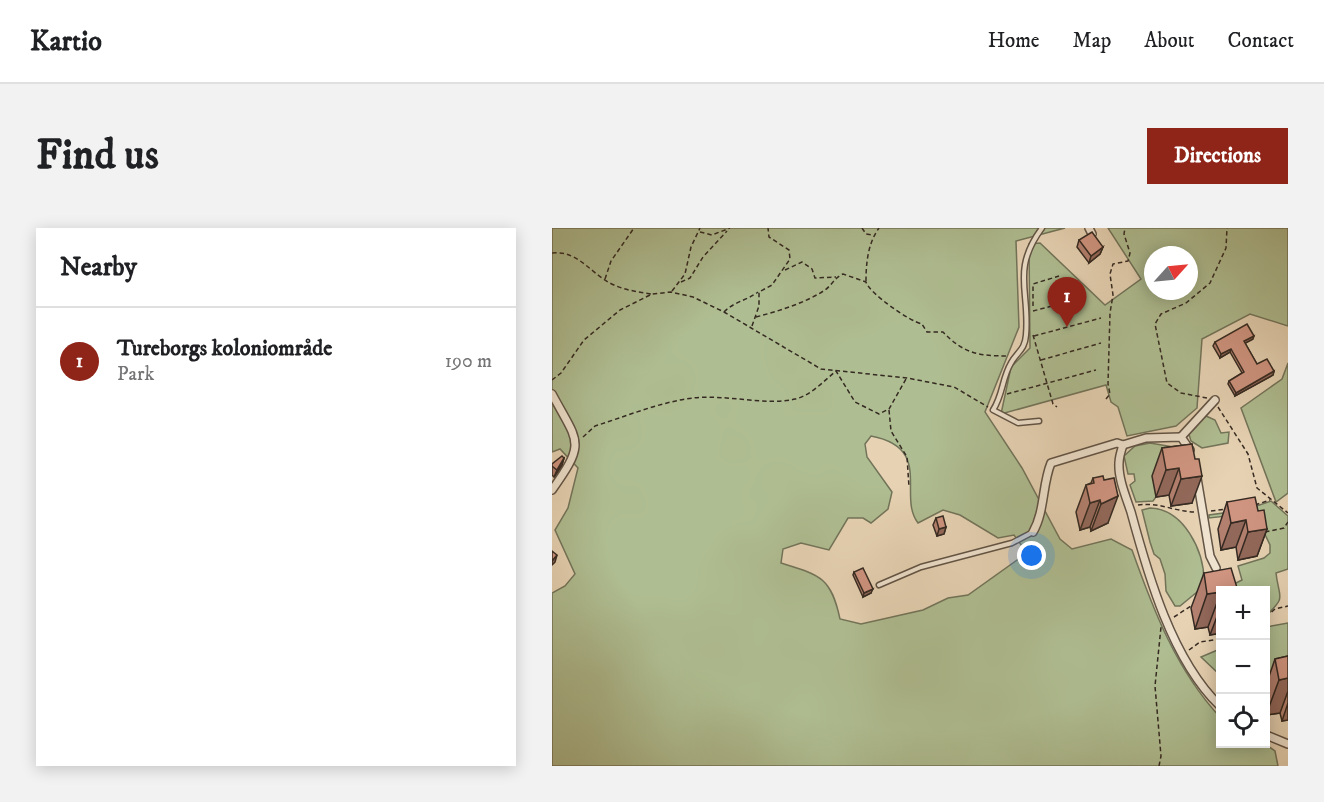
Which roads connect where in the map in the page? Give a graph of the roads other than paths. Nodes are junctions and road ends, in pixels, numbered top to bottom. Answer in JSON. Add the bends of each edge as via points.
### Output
{"nodes":[{"id":1,"x":1042,"y":228,"type":"edge"},
{"id":2,"x":552,"y":394,"type":"edge"},
{"id":3,"x":1215,"y":400,"type":"road end"},
{"id":4,"x":1040,"y":421,"type":"dead end"},
{"id":5,"x":1181,"y":437,"type":"junction"},
{"id":6,"x":1123,"y":445,"type":"junction"},
{"id":7,"x":1194,"y":455,"type":"edge"},
{"id":8,"x":1196,"y":466,"type":"edge"},
{"id":9,"x":552,"y":490,"type":"edge"},
{"id":10,"x":1033,"y":532,"type":"joint"},
{"id":11,"x":1216,"y":568,"type":"edge"},
{"id":12,"x":879,"y":585,"type":"dead end"},
{"id":13,"x":1216,"y":700,"type":"edge"},
{"id":14,"x":1270,"y":737,"type":"edge"},
{"id":15,"x":1288,"y":744,"type":"edge"}],
"edges":[{"from":1,"to":4,"type":"lane","via":[[1024,261],[1025,344],[1009,365],[1001,397],[993,410],[1018,423]]},
{"from":2,"to":9,"type":"street","via":[[573,428],[575,443],[572,464]]},
{"from":3,"to":5,"type":"street"},
{"from":5,"to":6,"type":"street","via":[[1146,438]]},
{"from":5,"to":7,"type":"street"},
{"from":6,"to":10,"type":"street","via":[[1106,445],[1051,463],[1043,484],[1039,521]]},
{"from":6,"to":13,"type":"street","via":[[1118,464],[1142,553],[1194,673]]},
{"from":8,"to":11,"type":"street","via":[[1210,556]]},
{"from":10,"to":12,"type":"lane","via":[[1012,543],[921,567]]},
{"from":14,"to":15,"type":"street"}]}
